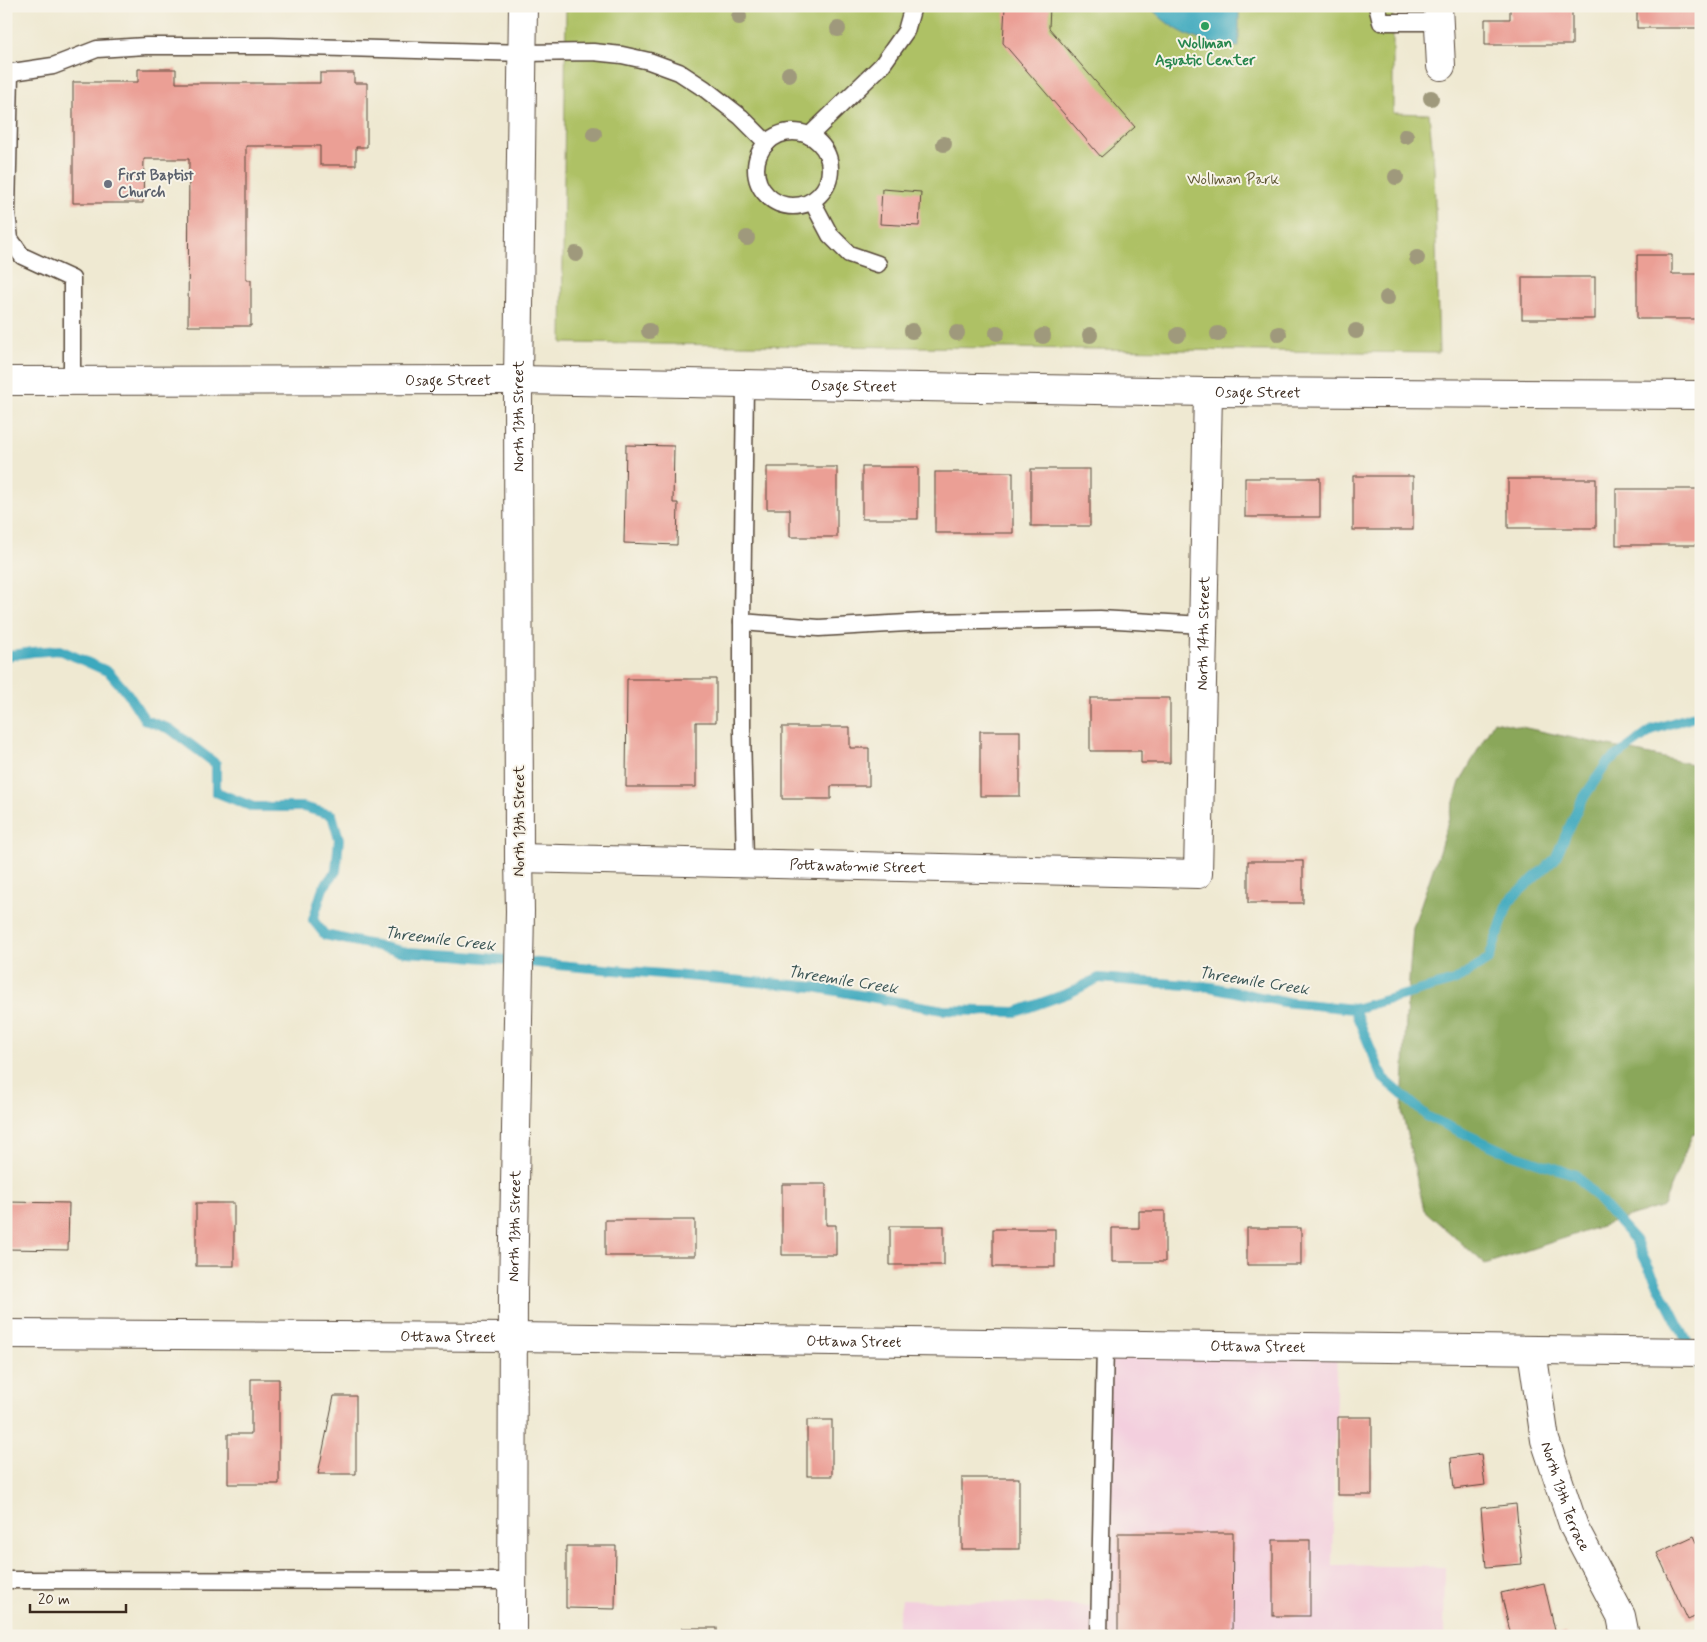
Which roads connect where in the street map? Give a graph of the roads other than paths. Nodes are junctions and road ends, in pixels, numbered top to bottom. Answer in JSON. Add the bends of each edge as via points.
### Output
{"nodes":[{"id":1,"x":523,"y":6,"type":"edge"},
{"id":2,"x":913,"y":6,"type":"edge"},
{"id":3,"x":1378,"y":6,"type":"edge"},
{"id":4,"x":1439,"y":14,"type":"edge"},
{"id":5,"x":523,"y":53,"type":"junction"},
{"id":6,"x":1441,"y":66,"type":"dead end"},
{"id":7,"x":8,"y":73,"type":"edge"},
{"id":8,"x":809,"y":136,"type":"junction"},
{"id":9,"x":767,"y":143,"type":"junction"},
{"id":10,"x":812,"y":201,"type":"junction"},
{"id":11,"x":878,"y":264,"type":"dead end"},
{"id":12,"x":518,"y":380,"type":"junction"},
{"id":13,"x":6,"y":381,"type":"edge"},
{"id":14,"x":72,"y":382,"type":"junction"},
{"id":15,"x":745,"y":384,"type":"junction"},
{"id":16,"x":1208,"y":392,"type":"junction"},
{"id":17,"x":1701,"y":395,"type":"edge"},
{"id":18,"x":742,"y":622,"type":"junction"},
{"id":19,"x":1203,"y":625,"type":"junction"},
{"id":20,"x":518,"y":858,"type":"junction"},
{"id":21,"x":745,"y":864,"type":"junction"},
{"id":22,"x":1198,"y":874,"type":"joint"},
{"id":23,"x":6,"y":1334,"type":"edge"},
{"id":24,"x":513,"y":1337,"type":"junction"},
{"id":25,"x":1106,"y":1345,"type":"junction"},
{"id":26,"x":1532,"y":1350,"type":"junction"},
{"id":27,"x":1701,"y":1352,"type":"edge"},
{"id":28,"x":6,"y":1580,"type":"edge"},
{"id":29,"x":512,"y":1582,"type":"junction"},
{"id":30,"x":512,"y":1636,"type":"edge"},
{"id":31,"x":1100,"y":1636,"type":"edge"},
{"id":32,"x":1625,"y":1636,"type":"edge"}],
"edges":[{"from":1,"to":5,"type":"street","name":"North 13th Street"},
{"from":2,"to":8,"type":"lane","via":[[906,30],[882,66]]},
{"from":3,"to":4,"type":"lane","via":[[1381,22]]},
{"from":4,"to":6,"type":"street"},
{"from":5,"to":7,"type":"lane","via":[[146,46],[97,49],[53,66]]},
{"from":5,"to":9,"type":"lane","via":[[622,55],[679,72],[705,88]]},
{"from":5,"to":12,"type":"street","name":"North 13th Street"},
{"from":7,"to":14,"type":"lane","via":[[7,213],[10,239],[22,256],[72,279]]},
{"from":8,"to":9,"type":"lane","via":[[793,132],[781,134]]},
{"from":8,"to":10,"type":"lane","via":[[824,148],[830,172],[828,184]]},
{"from":9,"to":10,"type":"lane","via":[[757,160],[756,172],[766,195],[788,206]]},
{"from":10,"to":11,"type":"lane","via":[[830,235],[849,254]]},
{"from":12,"to":14,"type":"street","name":"Osage Street"},
{"from":12,"to":15,"type":"street","name":"Osage Street"},
{"from":12,"to":20,"type":"street","name":"North 13th Street"},
{"from":13,"to":14,"type":"street","name":"Osage Street"},
{"from":15,"to":16,"type":"street","name":"Osage Street"},
{"from":15,"to":18,"type":"lane"},
{"from":16,"to":17,"type":"street","name":"Osage Street"},
{"from":16,"to":19,"type":"street","name":"North 14th Street"},
{"from":18,"to":19,"type":"lane","via":[[819,628],[925,622],[1100,619]]},
{"from":18,"to":21,"type":"lane"},
{"from":19,"to":22,"type":"street","name":"North 14th Street"},
{"from":20,"to":21,"type":"street","name":"Pottawatomie Street"},
{"from":20,"to":24,"type":"street","name":"North 13th Street","via":[[519,1028]]},
{"from":21,"to":22,"type":"street","name":"Pottawatomie Street"},
{"from":23,"to":24,"type":"street","name":"Ottawa Street"},
{"from":24,"to":25,"type":"street","name":"Ottawa Street"},
{"from":24,"to":29,"type":"street","name":"North 13th Street"},
{"from":25,"to":26,"type":"street","name":"Ottawa Street"},
{"from":25,"to":31,"type":"lane"},
{"from":26,"to":27,"type":"street","name":"Ottawa Street"},
{"from":26,"to":32,"type":"street","name":"North 13th Terrace","via":[[1545,1440],[1574,1527],[1621,1616]]},
{"from":28,"to":29,"type":"lane"},
{"from":29,"to":30,"type":"street","name":"North 13th Street"}]}
